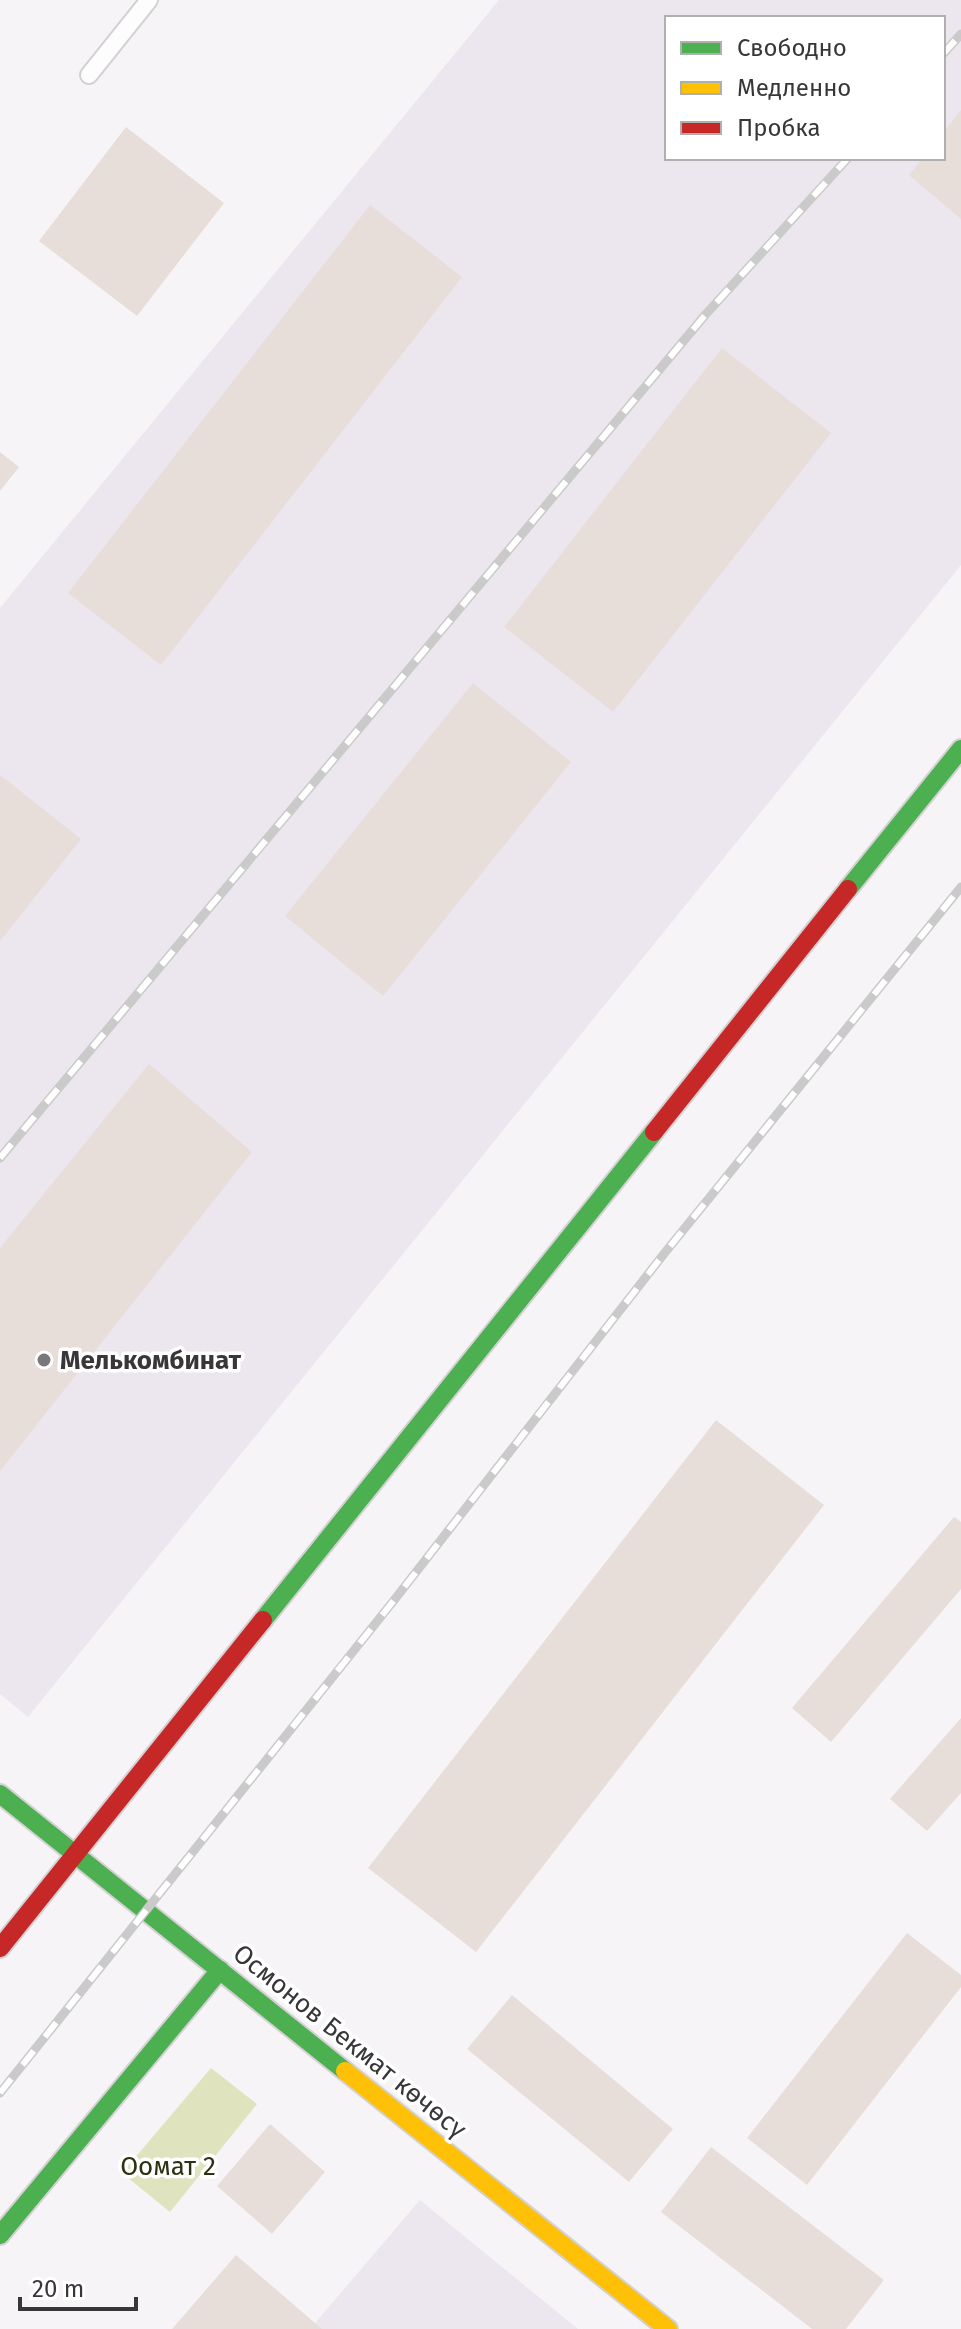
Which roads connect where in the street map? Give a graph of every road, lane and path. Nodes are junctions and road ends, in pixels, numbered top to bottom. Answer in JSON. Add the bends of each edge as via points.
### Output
{"nodes":[{"id":1,"x":149,"y":0,"type":"edge"},
{"id":2,"x":89,"y":75,"type":"dead end"},
{"id":3,"x":961,"y":749,"type":"edge"},
{"id":4,"x":0,"y":1794,"type":"edge"},
{"id":5,"x":74,"y":1853,"type":"junction"},
{"id":6,"x":0,"y":1948,"type":"edge"},
{"id":7,"x":220,"y":1970,"type":"junction"},
{"id":8,"x":0,"y":2235,"type":"edge"},
{"id":9,"x":668,"y":2329,"type":"edge"}],
"edges":[{"from":1,"to":2,"type":"lane"},
{"from":3,"to":5,"type":"street"},
{"from":4,"to":5,"type":"street","name":"Осмонов Бекмат көчөсү"},
{"from":5,"to":6,"type":"street"},
{"from":5,"to":7,"type":"street","name":"Осмонов Бекмат көчөсү"},
{"from":7,"to":8,"type":"street"},
{"from":7,"to":9,"type":"street","name":"Осмонов Бекмат көчөсү"}]}
